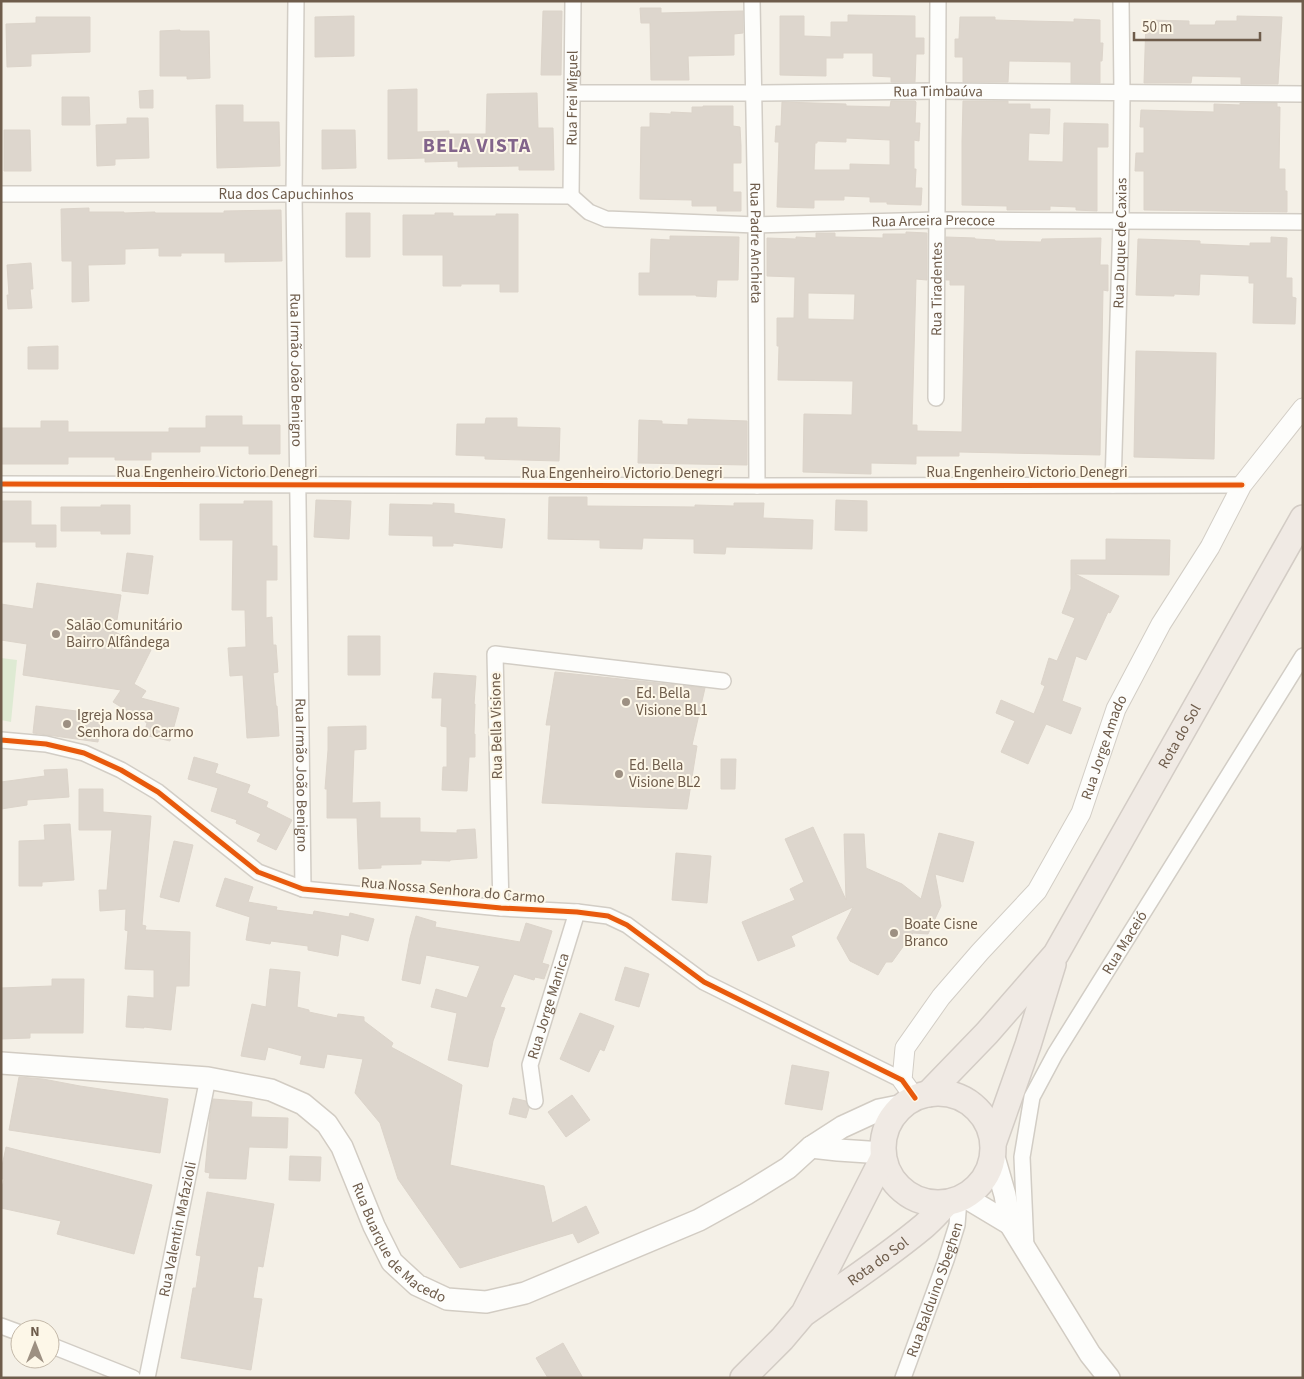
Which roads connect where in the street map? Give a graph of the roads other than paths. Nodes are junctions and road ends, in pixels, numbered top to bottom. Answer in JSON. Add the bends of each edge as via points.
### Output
{"nodes":[{"id":1,"x":296,"y":1,"type":"edge"},
{"id":2,"x":573,"y":1,"type":"edge"},
{"id":3,"x":752,"y":1,"type":"edge"},
{"id":4,"x":938,"y":1,"type":"edge"},
{"id":5,"x":1121,"y":1,"type":"edge"},
{"id":6,"x":938,"y":91,"type":"junction"},
{"id":7,"x":572,"y":93,"type":"junction"},
{"id":8,"x":754,"y":93,"type":"junction"},
{"id":9,"x":1122,"y":93,"type":"junction"},
{"id":10,"x":1303,"y":94,"type":"edge"},
{"id":11,"x":1,"y":194,"type":"edge"},
{"id":12,"x":294,"y":194,"type":"junction"},
{"id":13,"x":571,"y":196,"type":"junction"},
{"id":14,"x":937,"y":220,"type":"junction"},
{"id":15,"x":1121,"y":221,"type":"junction"},
{"id":16,"x":1303,"y":222,"type":"edge"},
{"id":17,"x":756,"y":225,"type":"junction"},
{"id":18,"x":936,"y":398,"type":"dead end"},
{"id":19,"x":1303,"y":408,"type":"edge"},
{"id":20,"x":1,"y":484,"type":"edge"},
{"id":21,"x":296,"y":485,"type":"junction"},
{"id":22,"x":1113,"y":485,"type":"junction"},
{"id":23,"x":1242,"y":485,"type":"junction"},
{"id":24,"x":757,"y":486,"type":"junction"},
{"id":25,"x":1303,"y":518,"type":"edge"},
{"id":26,"x":1303,"y":656,"type":"edge"},
{"id":27,"x":723,"y":681,"type":"dead end"},
{"id":28,"x":1,"y":740,"type":"edge"},
{"id":29,"x":303,"y":889,"type":"junction"},
{"id":30,"x":501,"y":908,"type":"junction"},
{"id":31,"x":577,"y":912,"type":"junction"},
{"id":32,"x":1056,"y":954,"type":"junction"},
{"id":33,"x":1,"y":1063,"type":"edge"},
{"id":34,"x":208,"y":1078,"type":"junction"},
{"id":35,"x":912,"y":1094,"type":"junction"},
{"id":36,"x":535,"y":1101,"type":"dead end"},
{"id":37,"x":811,"y":1147,"type":"junction"},
{"id":38,"x":994,"y":1149,"type":"junction"},
{"id":39,"x":883,"y":1155,"type":"junction"},
{"id":40,"x":957,"y":1200,"type":"junction"},
{"id":41,"x":1010,"y":1224,"type":"junction"},
{"id":42,"x":1026,"y":1252,"type":"junction"},
{"id":43,"x":804,"y":1313,"type":"junction"},
{"id":44,"x":60,"y":1349,"type":"edge"},
{"id":45,"x":133,"y":1378,"type":"edge"},
{"id":46,"x":147,"y":1378,"type":"edge"},
{"id":47,"x":743,"y":1378,"type":"edge"},
{"id":48,"x":902,"y":1378,"type":"edge"},
{"id":49,"x":1109,"y":1378,"type":"edge"}],
"edges":[{"from":1,"to":12,"type":"street","name":"Rua Irmão João Benigno"},
{"from":2,"to":7,"type":"street","name":"Rua Frei Miguel"},
{"from":3,"to":8,"type":"street","name":"Rua Padre Anchieta"},
{"from":4,"to":6,"type":"street","name":"Rua Tiradentes"},
{"from":5,"to":9,"type":"street","name":"Rua Duque de Caxias"},
{"from":6,"to":8,"type":"street","name":"Rua Timbaúva"},
{"from":6,"to":9,"type":"street","name":"Rua Timbaúva"},
{"from":6,"to":14,"type":"street","name":"Rua Tiradentes"},
{"from":7,"to":8,"type":"street","name":"Rua Timbaúva"},
{"from":7,"to":13,"type":"street","name":"Rua Frei Miguel"},
{"from":8,"to":17,"type":"street","name":"Rua Padre Anchieta"},
{"from":9,"to":10,"type":"street","name":"Rua Timbaúva"},
{"from":9,"to":15,"type":"street","name":"Rua Duque de Caxias"},
{"from":11,"to":12,"type":"street","name":"Rua dos Capuchinhos"},
{"from":12,"to":13,"type":"street","name":"Rua dos Capuchinhos"},
{"from":12,"to":21,"type":"street","name":"Rua Irmão João Benigno"},
{"from":13,"to":17,"type":"street","name":"Rua Arceira Precoce","via":[[588,212],[606,219]]},
{"from":14,"to":15,"type":"street","name":"Rua Arceira Precoce"},
{"from":14,"to":17,"type":"street","name":"Rua Arceira Precoce"},
{"from":14,"to":18,"type":"street","name":"Rua Tiradentes"},
{"from":15,"to":16,"type":"street","name":"Rua Arceira Precoce"},
{"from":15,"to":22,"type":"street","name":"Rua Duque de Caxias"},
{"from":17,"to":24,"type":"street","name":"Rua Padre Anchieta"},
{"from":19,"to":23,"type":"street","name":"Rua Jorge Amado"},
{"from":20,"to":21,"type":"street","name":"Rua Engenheiro Victorio Denegri"},
{"from":21,"to":24,"type":"street","name":"Rua Engenheiro Victorio Denegri"},
{"from":21,"to":29,"type":"street","name":"Rua Irmão João Benigno"},
{"from":22,"to":23,"type":"street","name":"Rua Engenheiro Victorio Denegri"},
{"from":22,"to":24,"type":"street","name":"Rua Engenheiro Victorio Denegri"},
{"from":23,"to":35,"type":"street","name":"Rua Jorge Amado","via":[[1210,548],[1161,624],[1116,709],[1081,813],[1037,891],[940,997],[905,1048]]},
{"from":25,"to":32,"type":"highway","name":"Rota do Sol"},
{"from":26,"to":42,"type":"street","name":"Rua Maceió","via":[[1055,1054],[1032,1097],[1022,1157]]},
{"from":27,"to":30,"type":"street","name":"Rua Bella Visione","via":[[495,654]]},
{"from":28,"to":29,"type":"street","name":"Rua Nossa Senhora do Carmo","via":[[46,744],[84,753],[120,770],[158,792],[258,872]]},
{"from":29,"to":30,"type":"street","name":"Rua Nossa Senhora do Carmo"},
{"from":30,"to":31,"type":"street","name":"Rua Nossa Senhora do Carmo"},
{"from":31,"to":35,"type":"street","name":"Rua Nossa Senhora do Carmo","via":[[608,916],[627,925],[704,982]]},
{"from":31,"to":36,"type":"street","name":"Rua Jorge Manica","via":[[530,1065]]},
{"from":32,"to":35,"type":"highway","name":"Rota do Sol","via":[[987,1033]]},
{"from":32,"to":38,"type":"highway","name":"Rota do Sol"},
{"from":33,"to":34,"type":"main road","name":"Rua Buarque de Macedo"},
{"from":34,"to":37,"type":"main road","name":"Rua Buarque de Macedo","via":[[272,1090],[304,1104],[327,1124],[342,1147],[392,1262],[417,1285],[448,1298],[486,1302],[526,1293],[699,1220],[788,1168]]},
{"from":34,"to":46,"type":"street","name":"Rua Valentin Mafazioli"},
{"from":35,"to":37,"type":"main road","name":"Rua Buarque de Macedo","via":[[842,1127]]},
{"from":35,"to":38,"type":"highway","name":"Rua Buarque de Macedo","via":[[944,1093],[973,1105],[987,1121]]},
{"from":35,"to":39,"type":"highway","via":[[890,1121],[884,1136]]},
{"from":37,"to":39,"type":"main road"},
{"from":38,"to":40,"type":"highway","via":[[988,1173],[978,1187]]},
{"from":38,"to":41,"type":"main road","name":"Rua Buarque de Macedo"},
{"from":39,"to":40,"type":"highway","via":[[887,1171],[905,1193],[924,1202]]},
{"from":39,"to":43,"type":"highway","name":"Rota do Sol"},
{"from":40,"to":41,"type":"main road"},
{"from":40,"to":43,"type":"highway","name":"Rota do Sol"},
{"from":40,"to":48,"type":"street","name":"Rua Balduino Sbeghen","via":[[957,1225]]},
{"from":41,"to":42,"type":"main road","name":"Rua Buarque de Macedo"},
{"from":42,"to":49,"type":"main road","name":"Rua Buarque de Macedo","via":[[1090,1354]]},
{"from":43,"to":47,"type":"highway","name":"Rota do Sol"},
{"from":44,"to":45,"type":"street"}]}
